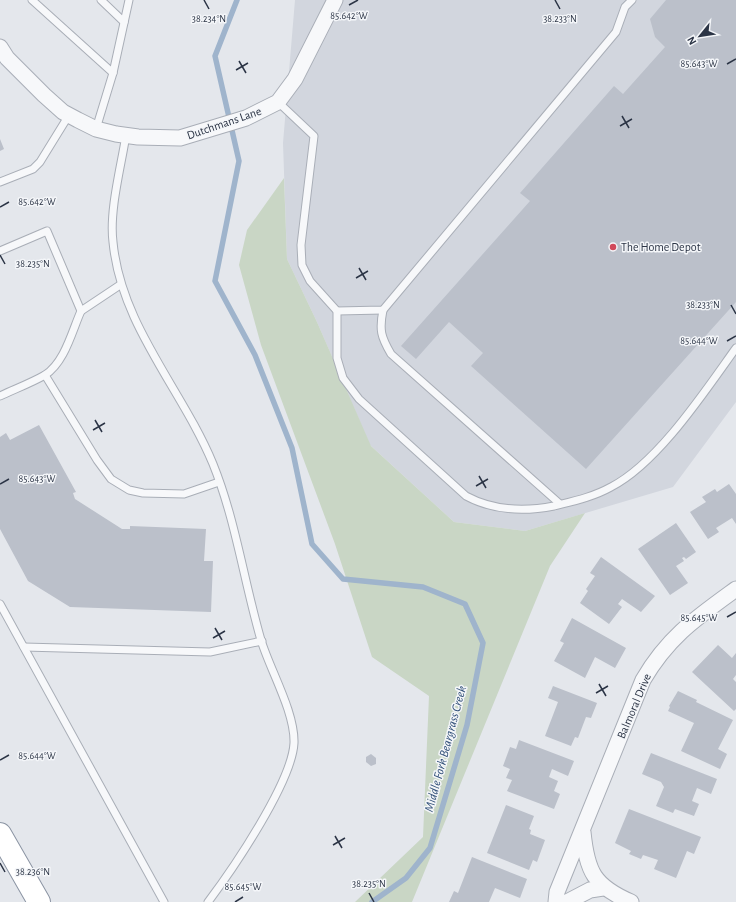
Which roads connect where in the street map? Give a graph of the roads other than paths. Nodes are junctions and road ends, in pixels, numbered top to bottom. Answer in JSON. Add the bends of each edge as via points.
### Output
{"nodes":[{"id":1,"x":32,"y":0,"type":"edge"},
{"id":2,"x":101,"y":0,"type":"edge"},
{"id":3,"x":335,"y":0,"type":"edge"},
{"id":4,"x":632,"y":0,"type":"edge"},
{"id":5,"x":128,"y":1,"type":"edge"},
{"id":6,"x":124,"y":22,"type":"junction"},
{"id":7,"x":2,"y":54,"type":"edge"},
{"id":8,"x":113,"y":73,"type":"junction"},
{"id":9,"x":271,"y":106,"type":"junction"},
{"id":10,"x":69,"y":115,"type":"junction"},
{"id":11,"x":96,"y":129,"type":"junction"},
{"id":12,"x":126,"y":135,"type":"junction"},
{"id":13,"x":0,"y":182,"type":"edge"},
{"id":14,"x":0,"y":251,"type":"edge"},
{"id":15,"x":120,"y":285,"type":"junction"},
{"id":16,"x":382,"y":310,"type":"junction"},
{"id":17,"x":81,"y":311,"type":"junction"},
{"id":18,"x":337,"y":312,"type":"junction"},
{"id":19,"x":736,"y":348,"type":"edge"},
{"id":20,"x":46,"y":374,"type":"junction"},
{"id":21,"x":0,"y":396,"type":"edge"},
{"id":22,"x":219,"y":482,"type":"junction"},
{"id":23,"x":560,"y":504,"type":"junction"},
{"id":24,"x":736,"y":589,"type":"edge"},
{"id":25,"x":0,"y":604,"type":"edge"},
{"id":26,"x":262,"y":641,"type":"junction"},
{"id":27,"x":24,"y":647,"type":"junction"},
{"id":28,"x":583,"y":831,"type":"junction"},
{"id":29,"x":0,"y":834,"type":"edge"},
{"id":30,"x":603,"y":888,"type":"junction"},
{"id":31,"x":39,"y":902,"type":"edge"},
{"id":32,"x":164,"y":902,"type":"edge"},
{"id":33,"x":208,"y":902,"type":"edge"},
{"id":34,"x":556,"y":902,"type":"edge"},
{"id":35,"x":568,"y":902,"type":"edge"},
{"id":36,"x":631,"y":902,"type":"edge"}],
"edges":[{"from":1,"to":8,"type":"lane"},
{"from":2,"to":6,"type":"lane"},
{"from":3,"to":9,"type":"street","via":[[295,79]]},
{"from":4,"to":16,"type":"lane","via":[[625,7],[616,32]]},
{"from":5,"to":6,"type":"lane"},
{"from":6,"to":8,"type":"lane"},
{"from":7,"to":10,"type":"street","name":"Dutchmans Lane","via":[[44,95]]},
{"from":8,"to":11,"type":"lane"},
{"from":9,"to":12,"type":"street","name":"Dutchmans Lane","via":[[239,120],[180,138]]},
{"from":9,"to":18,"type":"lane","via":[[314,136],[301,245],[302,265],[310,281]]},
{"from":10,"to":11,"type":"street","name":"Dutchmans Lane"},
{"from":10,"to":13,"type":"lane","via":[[33,169]]},
{"from":11,"to":12,"type":"street","name":"Dutchmans Lane"},
{"from":12,"to":15,"type":"lane","via":[[115,203],[112,241]]},
{"from":14,"to":17,"type":"lane","via":[[48,231]]},
{"from":15,"to":17,"type":"lane"},
{"from":15,"to":22,"type":"lane","via":[[140,331],[189,414]]},
{"from":16,"to":18,"type":"lane"},
{"from":16,"to":23,"type":"lane","via":[[379,326],[391,354]]},
{"from":17,"to":20,"type":"lane","via":[[60,359]]},
{"from":18,"to":23,"type":"lane","via":[[337,358],[343,378],[359,399],[466,496],[480,504],[503,509],[525,510]]},
{"from":19,"to":23,"type":"lane","via":[[662,444],[645,462],[612,487],[586,499]]},
{"from":20,"to":21,"type":"lane"},
{"from":20,"to":22,"type":"lane","via":[[111,479],[129,490],[155,494],[184,494]]},
{"from":22,"to":26,"type":"lane","via":[[232,521]]},
{"from":24,"to":28,"type":"street","name":"Balmoral Drive","via":[[690,623],[654,661],[643,680]]},
{"from":25,"to":27,"type":"lane"},
{"from":26,"to":27,"type":"lane","via":[[210,652]]},
{"from":26,"to":33,"type":"lane","via":[[291,720],[294,742],[290,764],[278,793]]},
{"from":27,"to":32,"type":"lane"},
{"from":28,"to":30,"type":"street","name":"Balmoral Drive","via":[[585,852],[591,872]]},
{"from":28,"to":34,"type":"street","name":"Balmoral Drive","via":[[557,892]]},
{"from":29,"to":31,"type":"highway"},
{"from":30,"to":35,"type":"street","via":[[590,890]]},
{"from":30,"to":36,"type":"street","name":"Balmoral Drive"}]}
